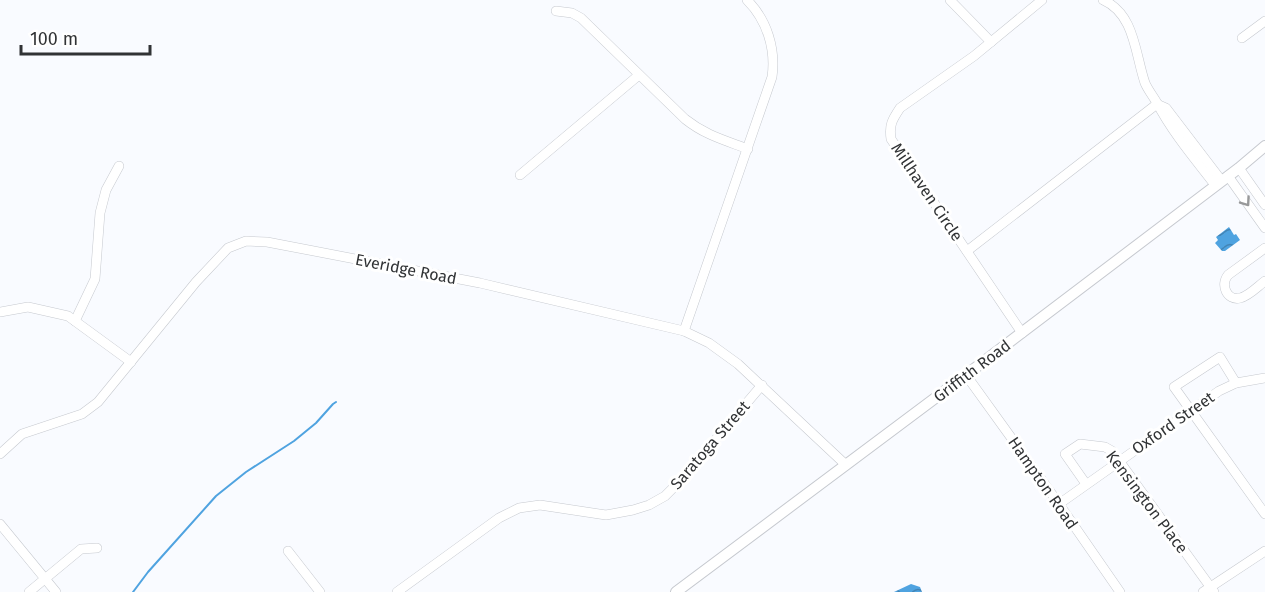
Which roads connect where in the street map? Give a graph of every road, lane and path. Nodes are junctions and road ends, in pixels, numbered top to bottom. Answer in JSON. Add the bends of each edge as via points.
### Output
{"nodes":[{"id":1,"x":747,"y":0,"type":"edge"},
{"id":2,"x":950,"y":0,"type":"edge"},
{"id":3,"x":1042,"y":0,"type":"edge"},
{"id":4,"x":1102,"y":0,"type":"edge"},
{"id":5,"x":556,"y":11,"type":"dead end"},
{"id":6,"x":1265,"y":21,"type":"edge"},
{"id":7,"x":1242,"y":38,"type":"dead end"},
{"id":8,"x":991,"y":42,"type":"junction"},
{"id":9,"x":639,"y":75,"type":"junction"},
{"id":10,"x":1157,"y":104,"type":"junction"},
{"id":11,"x":1265,"y":146,"type":"edge"},
{"id":12,"x":748,"y":148,"type":"junction"},
{"id":13,"x":119,"y":166,"type":"dead end"},
{"id":14,"x":1239,"y":168,"type":"junction"},
{"id":15,"x":520,"y":175,"type":"dead end"},
{"id":16,"x":1221,"y":181,"type":"junction"},
{"id":17,"x":1265,"y":205,"type":"edge"},
{"id":18,"x":1265,"y":228,"type":"edge"},
{"id":19,"x":1265,"y":248,"type":"edge"},
{"id":20,"x":967,"y":251,"type":"junction"},
{"id":21,"x":1265,"y":281,"type":"edge"},
{"id":22,"x":0,"y":312,"type":"edge"},
{"id":23,"x":75,"y":321,"type":"junction"},
{"id":24,"x":684,"y":331,"type":"junction"},
{"id":25,"x":1022,"y":333,"type":"junction"},
{"id":26,"x":131,"y":362,"type":"junction"},
{"id":27,"x":966,"y":375,"type":"junction"},
{"id":28,"x":1265,"y":378,"type":"edge"},
{"id":29,"x":1236,"y":383,"type":"junction"},
{"id":30,"x":762,"y":385,"type":"junction"},
{"id":31,"x":1190,"y":410,"type":"junction"},
{"id":32,"x":0,"y":454,"type":"edge"},
{"id":33,"x":1118,"y":460,"type":"junction"},
{"id":34,"x":846,"y":465,"type":"junction"},
{"id":35,"x":1086,"y":484,"type":"junction"},
{"id":36,"x":1059,"y":504,"type":"junction"},
{"id":37,"x":1265,"y":514,"type":"edge"},
{"id":38,"x":0,"y":524,"type":"edge"},
{"id":39,"x":97,"y":548,"type":"dead end"},
{"id":40,"x":288,"y":551,"type":"dead end"},
{"id":41,"x":1265,"y":551,"type":"edge"},
{"id":42,"x":45,"y":579,"type":"junction"},
{"id":43,"x":1209,"y":590,"type":"edge"},
{"id":44,"x":29,"y":592,"type":"edge"},
{"id":45,"x":56,"y":592,"type":"edge"},
{"id":46,"x":320,"y":592,"type":"edge"},
{"id":47,"x":397,"y":592,"type":"edge"},
{"id":48,"x":676,"y":592,"type":"edge"},
{"id":49,"x":1120,"y":592,"type":"edge"}],
"edges":[{"from":1,"to":12,"type":"street","via":[[767,31],[773,68]]},
{"from":2,"to":8,"type":"street"},
{"from":3,"to":8,"type":"street","name":"Millhaven Circle"},
{"from":4,"to":10,"type":"street","via":[[1122,15],[1130,28],[1146,85]]},
{"from":5,"to":9,"type":"street","via":[[581,18]]},
{"from":6,"to":7,"type":"street"},
{"from":8,"to":20,"type":"street","name":"Millhaven Circle","via":[[900,108],[889,129],[891,139]]},
{"from":9,"to":12,"type":"street","via":[[694,126]]},
{"from":9,"to":15,"type":"street"},
{"from":10,"to":16,"type":"street"},
{"from":10,"to":20,"type":"street"},
{"from":11,"to":14,"type":"street","name":"Griffith Road"},
{"from":12,"to":24,"type":"street"},
{"from":13,"to":23,"type":"street","via":[[106,190],[100,213],[95,279]]},
{"from":14,"to":16,"type":"street","name":"Griffith Road"},
{"from":14,"to":17,"type":"street"},
{"from":16,"to":18,"type":"street","one_way":true},
{"from":16,"to":25,"type":"street","name":"Griffith Road"},
{"from":19,"to":21,"type":"street","via":[[1227,274],[1223,284],[1228,294],[1236,298]]},
{"from":20,"to":25,"type":"street","name":"Millhaven Circle"},
{"from":22,"to":23,"type":"street","via":[[28,307]]},
{"from":23,"to":26,"type":"street"},
{"from":24,"to":26,"type":"street","name":"Everidge Road","via":[[480,283],[246,241],[228,248]]},
{"from":24,"to":30,"type":"street","name":"Everidge Road","via":[[709,343]]},
{"from":25,"to":27,"type":"street","name":"Griffith Road"},
{"from":26,"to":32,"type":"street","name":"Everidge Road","via":[[98,402],[82,414],[22,434]]},
{"from":27,"to":34,"type":"street","name":"Griffith Road"},
{"from":27,"to":36,"type":"street","name":"Hampton Road"},
{"from":28,"to":29,"type":"street","name":"Oxford Street"},
{"from":29,"to":31,"type":"street","name":"Oxford Street"},
{"from":29,"to":31,"type":"street","via":[[1220,357],[1174,387]]},
{"from":30,"to":34,"type":"street","name":"Everidge Road"},
{"from":30,"to":47,"type":"street","name":"Saratoga Street","via":[[665,496],[633,510],[606,514],[540,505],[519,508]]},
{"from":31,"to":33,"type":"street","name":"Oxford Street"},
{"from":31,"to":37,"type":"street"},
{"from":33,"to":35,"type":"street","name":"Oxford Street"},
{"from":33,"to":35,"type":"street","name":"Kensington Place","via":[[1105,447],[1090,444],[1080,444],[1065,454]]},
{"from":33,"to":43,"type":"street","name":"Kensington Place"},
{"from":34,"to":48,"type":"street","name":"Griffith Road"},
{"from":35,"to":36,"type":"street","name":"Oxford Street"},
{"from":36,"to":49,"type":"street","name":"Hampton Road"},
{"from":38,"to":42,"type":"street"},
{"from":39,"to":42,"type":"street","via":[[81,549]]},
{"from":40,"to":46,"type":"street"},
{"from":41,"to":43,"type":"street"},
{"from":42,"to":44,"type":"street"},
{"from":42,"to":45,"type":"street"}]}
